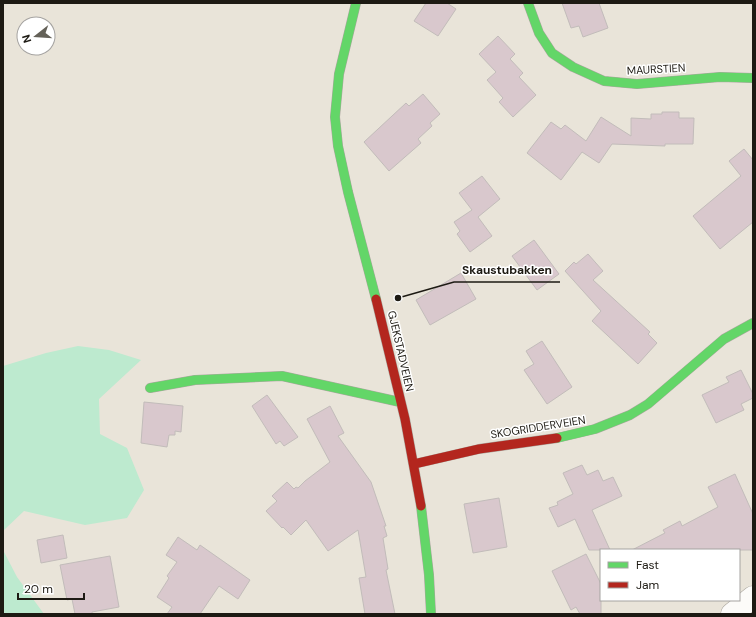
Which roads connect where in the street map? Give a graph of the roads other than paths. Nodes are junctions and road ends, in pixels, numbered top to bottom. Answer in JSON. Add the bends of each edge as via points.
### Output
{"nodes":[{"id":1,"x":356,"y":3,"type":"edge"},
{"id":2,"x":528,"y":3,"type":"edge"},
{"id":3,"x":753,"y":78,"type":"edge"},
{"id":4,"x":753,"y":323,"type":"edge"},
{"id":5,"x":150,"y":388,"type":"dead end"},
{"id":6,"x":400,"y":402,"type":"junction"},
{"id":7,"x":414,"y":464,"type":"junction"},
{"id":8,"x":753,"y":597,"type":"edge"},
{"id":9,"x":431,"y":614,"type":"edge"},
{"id":10,"x":732,"y":614,"type":"edge"}],
"edges":[{"from":1,"to":6,"type":"street","name":"GJEKSTADVEIEN","via":[[346,37],[337,87],[335,117],[338,145]]},
{"from":2,"to":3,"type":"street","name":"MAURSTIEN","via":[[539,33],[552,54],[604,81],[637,84],[720,77]]},
{"from":4,"to":7,"type":"street","name":"SKOGRIDDERVEIEN","via":[[724,339],[648,404],[614,423],[585,433],[482,448]]},
{"from":5,"to":6,"type":"street","via":[[195,380],[282,376]]},
{"from":6,"to":7,"type":"street","name":"GJEKSTADVEIEN"},
{"from":7,"to":9,"type":"street","name":"GJEKSTADVEIEN","via":[[425,533]]},
{"from":8,"to":10,"type":"street"}]}
